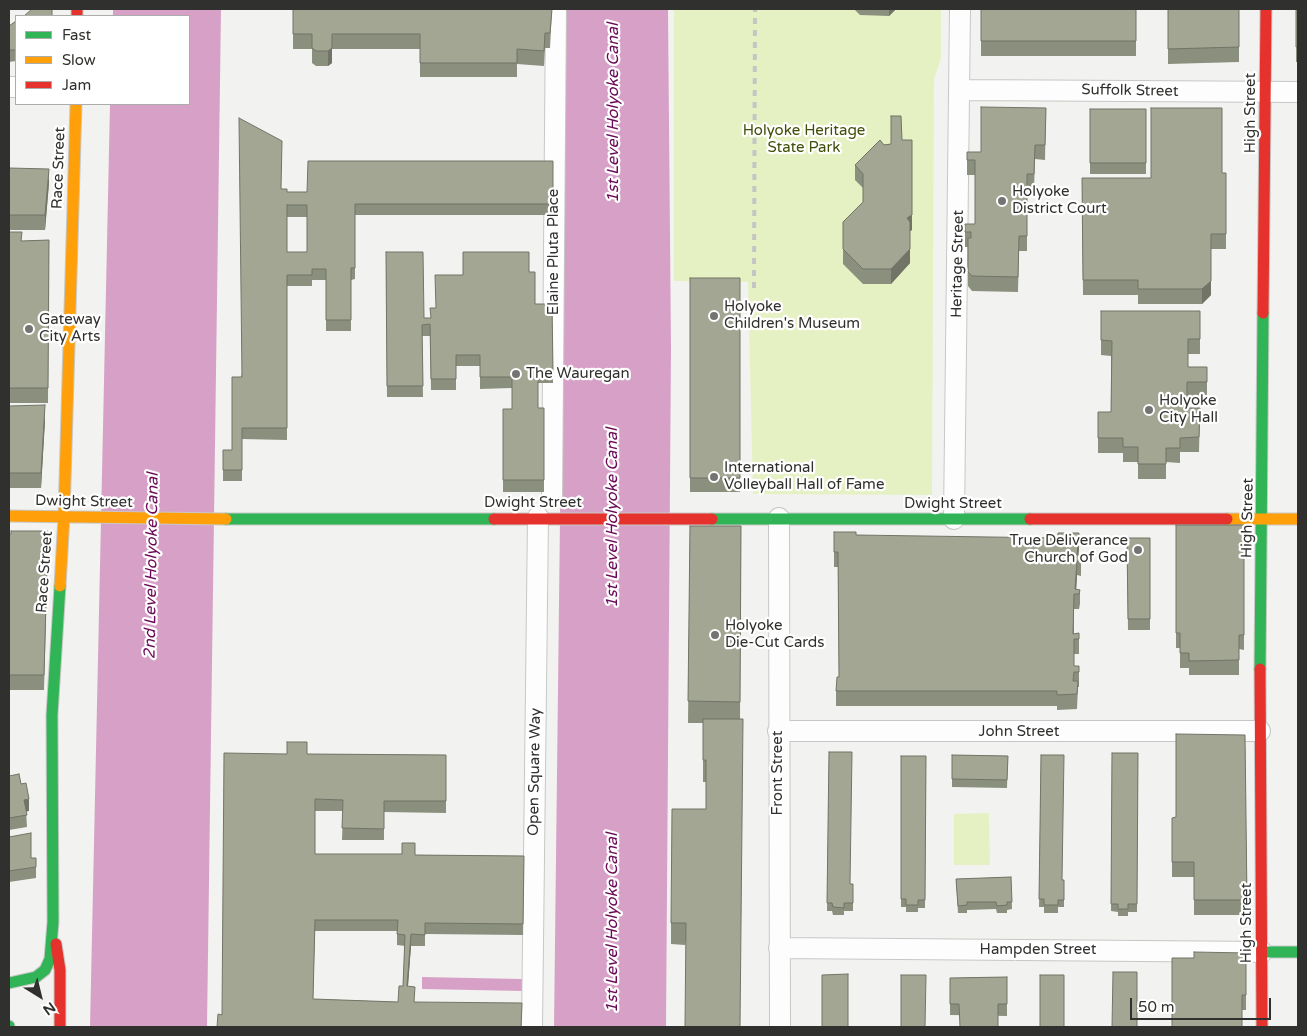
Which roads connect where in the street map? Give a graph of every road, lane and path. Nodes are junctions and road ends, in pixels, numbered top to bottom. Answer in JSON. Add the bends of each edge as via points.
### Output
{"nodes":[{"id":1,"x":556,"y":9,"type":"edge"},
{"id":2,"x":960,"y":9,"type":"edge"},
{"id":3,"x":1266,"y":9,"type":"edge"},
{"id":4,"x":961,"y":90,"type":"junction"},
{"id":5,"x":1266,"y":92,"type":"junction"},
{"id":6,"x":1298,"y":92,"type":"edge"},
{"id":7,"x":76,"y":105,"type":"edge"},
{"id":8,"x":552,"y":496,"type":"dead end"},
{"id":9,"x":9,"y":516,"type":"edge"},
{"id":10,"x":64,"y":516,"type":"junction"},
{"id":11,"x":544,"y":517,"type":"junction"},
{"id":12,"x":779,"y":518,"type":"junction"},
{"id":13,"x":1263,"y":518,"type":"junction"},
{"id":14,"x":954,"y":519,"type":"junction"},
{"id":15,"x":1298,"y":519,"type":"edge"},
{"id":16,"x":778,"y":731,"type":"junction"},
{"id":17,"x":1260,"y":731,"type":"junction"},
{"id":18,"x":53,"y":922,"type":"junction"},
{"id":19,"x":779,"y":948,"type":"junction"},
{"id":20,"x":1262,"y":952,"type":"junction"},
{"id":21,"x":1298,"y":952,"type":"edge"},
{"id":22,"x":9,"y":983,"type":"edge"},
{"id":23,"x":60,"y":1027,"type":"edge"},
{"id":24,"x":532,"y":1027,"type":"edge"},
{"id":25,"x":780,"y":1027,"type":"edge"},
{"id":26,"x":1262,"y":1027,"type":"edge"}],
"edges":[{"from":1,"to":8,"type":"street","name":"Elaine Pluta Place"},
{"from":2,"to":4,"type":"street","name":"Heritage Street"},
{"from":3,"to":5,"type":"street","name":"High Street"},
{"from":4,"to":5,"type":"street","name":"Suffolk Street"},
{"from":4,"to":14,"type":"street","name":"Heritage Street"},
{"from":5,"to":6,"type":"street","name":"Suffolk Street"},
{"from":5,"to":13,"type":"street","name":"High Street"},
{"from":7,"to":10,"type":"street","name":"Race Street"},
{"from":9,"to":10,"type":"street","name":"Dwight Street"},
{"from":10,"to":11,"type":"street","name":"Dwight Street"},
{"from":10,"to":18,"type":"street","name":"Race Street","via":[[52,715]]},
{"from":11,"to":12,"type":"street","name":"Dwight Street"},
{"from":11,"to":24,"type":"street","name":"Open Square Way"},
{"from":12,"to":14,"type":"street","name":"Dwight Street"},
{"from":12,"to":16,"type":"street","name":"Front Street"},
{"from":13,"to":14,"type":"street","name":"Dwight Street"},
{"from":13,"to":15,"type":"street","name":"Dwight Street"},
{"from":13,"to":17,"type":"street","name":"High Street"},
{"from":16,"to":17,"type":"street","name":"John Street"},
{"from":16,"to":19,"type":"street","name":"Front Street"},
{"from":17,"to":20,"type":"street","name":"High Street"},
{"from":18,"to":22,"type":"street","name":"Race Street","via":[[50,959],[45,970],[36,977]]},
{"from":18,"to":23,"type":"street","name":"Race Street","via":[[60,970]]},
{"from":19,"to":20,"type":"street","name":"Hampden Street"},
{"from":19,"to":25,"type":"street","name":"Front Street"},
{"from":20,"to":21,"type":"street","name":"Hampden Street"},
{"from":20,"to":26,"type":"street","name":"High Street"}]}
